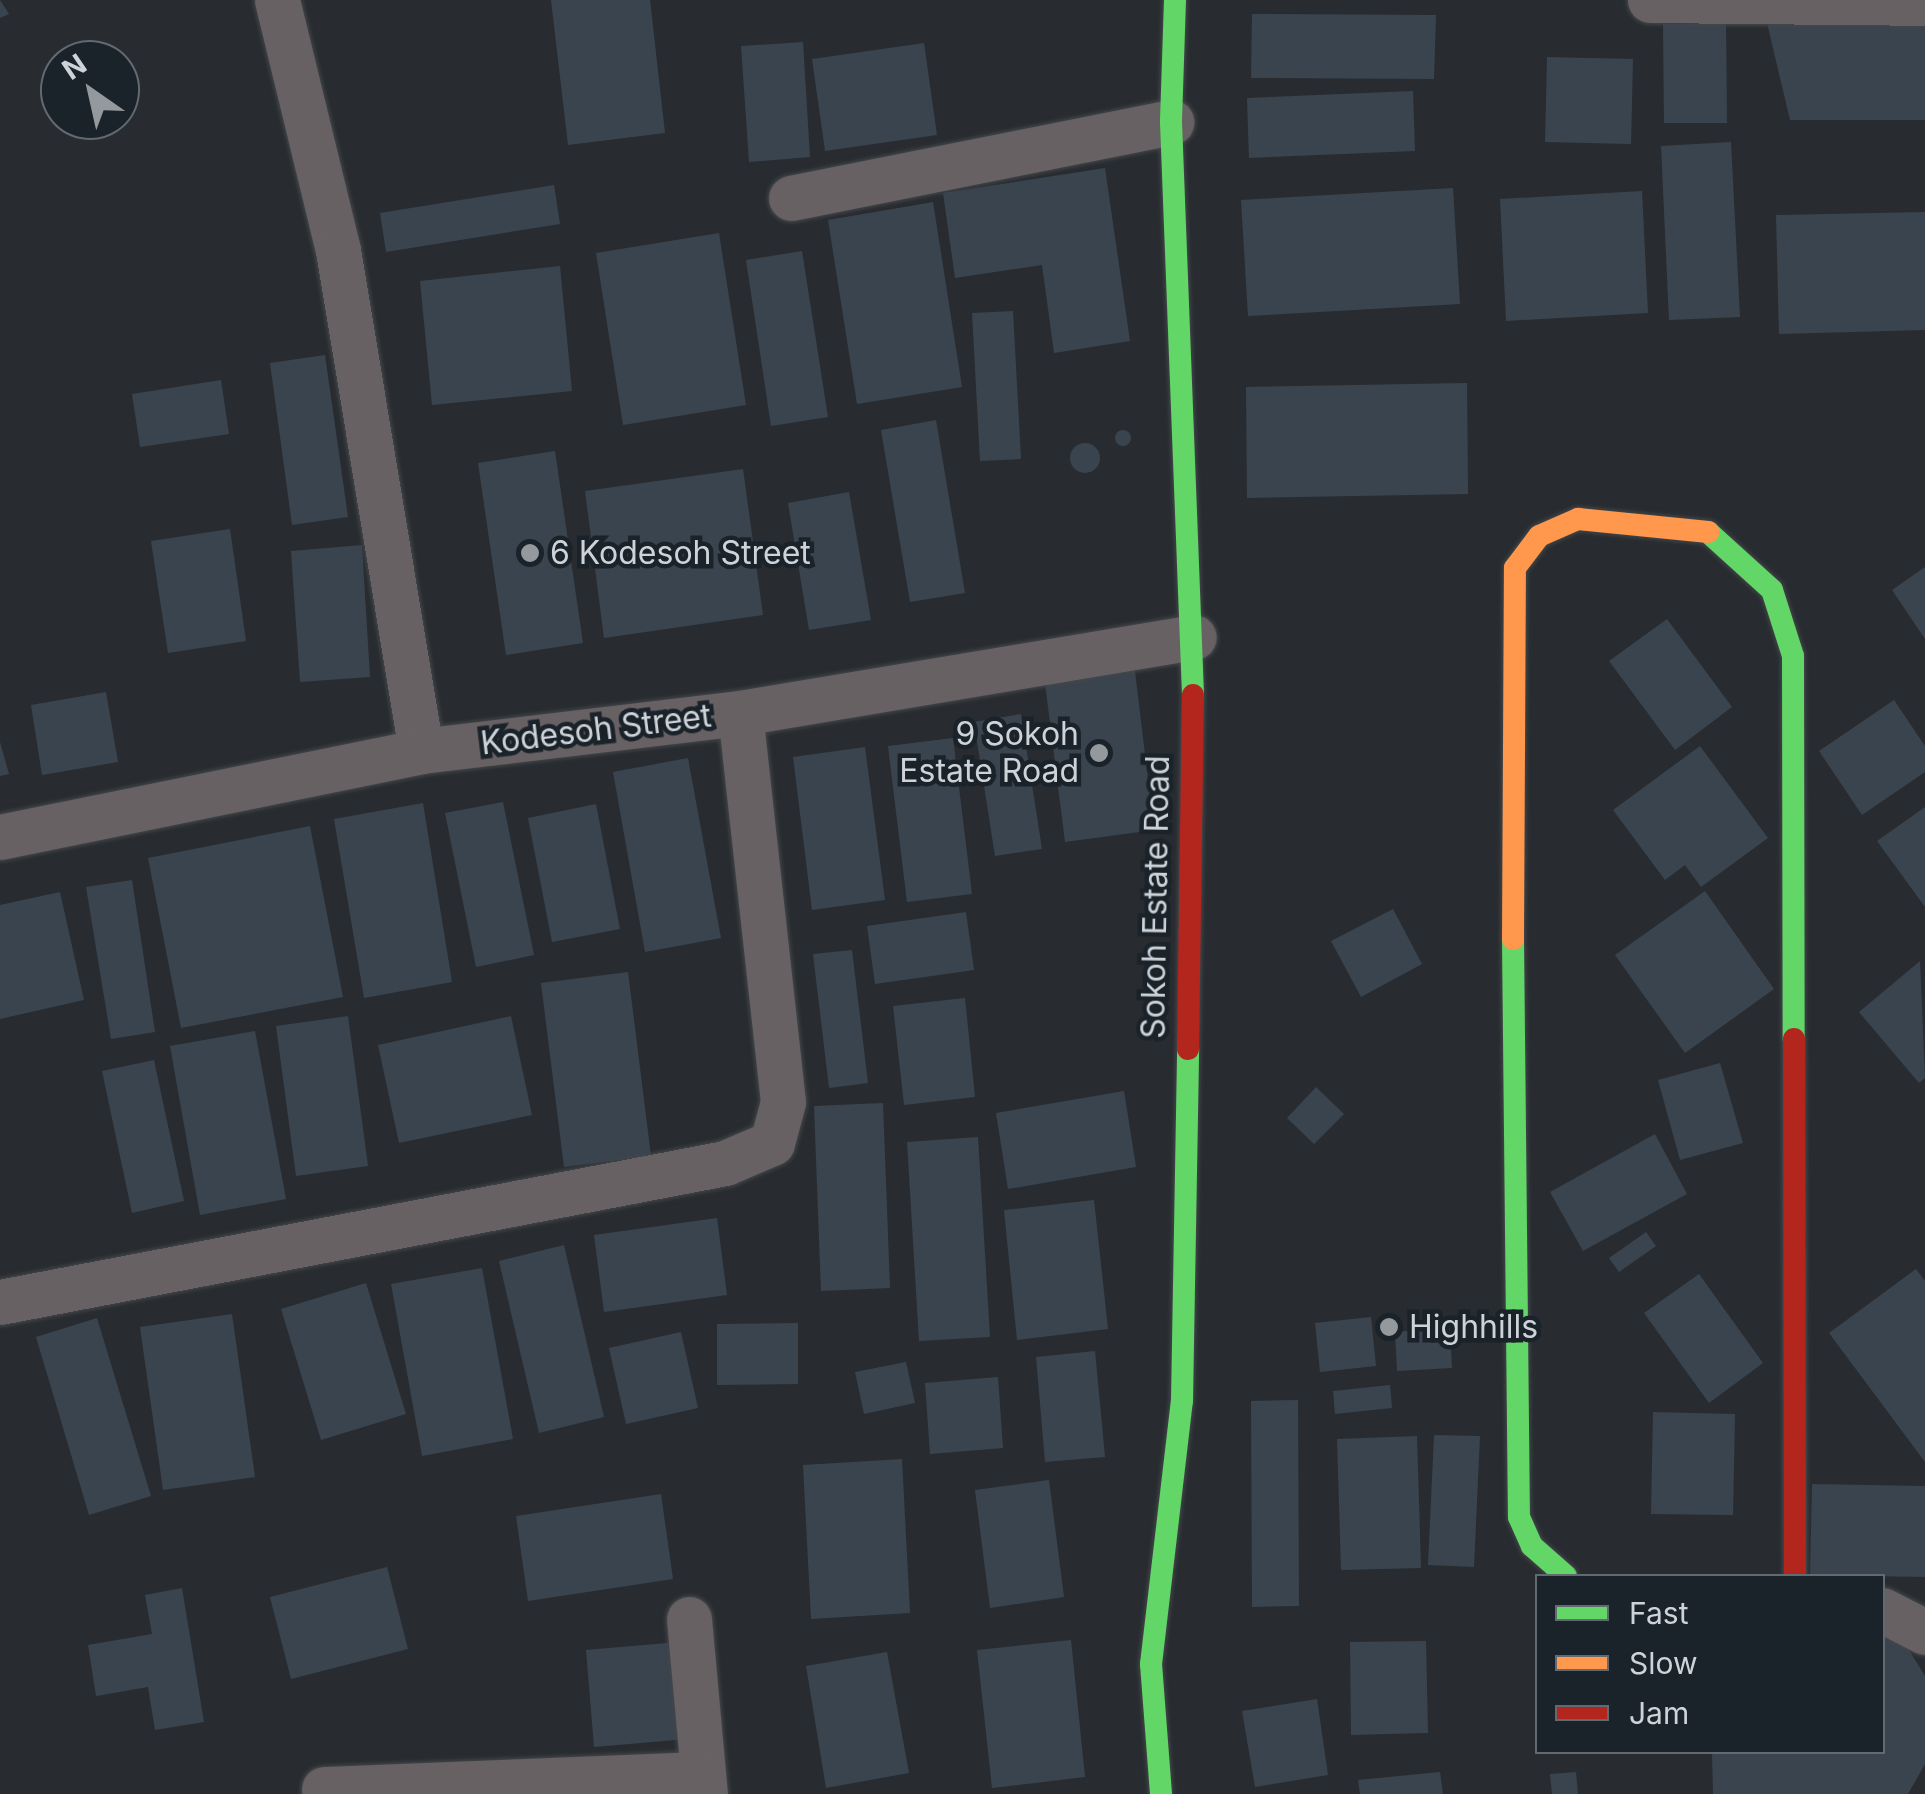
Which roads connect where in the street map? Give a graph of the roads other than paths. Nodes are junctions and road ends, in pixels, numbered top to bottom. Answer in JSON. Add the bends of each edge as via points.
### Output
{"nodes":[{"id":1,"x":278,"y":0,"type":"edge"},
{"id":2,"x":1175,"y":0,"type":"edge"},
{"id":3,"x":1650,"y":0,"type":"edge"},
{"id":4,"x":1925,"y":2,"type":"edge"},
{"id":5,"x":1171,"y":122,"type":"junction"},
{"id":6,"x":791,"y":198,"type":"dead end"},
{"id":7,"x":1194,"y":638,"type":"junction"},
{"id":8,"x":740,"y":713,"type":"junction"},
{"id":9,"x":421,"y":751,"type":"junction"},
{"id":10,"x":0,"y":837,"type":"edge"},
{"id":11,"x":0,"y":1302,"type":"edge"},
{"id":12,"x":1564,"y":1574,"type":"edge"},
{"id":13,"x":1796,"y":1574,"type":"edge"},
{"id":14,"x":1885,"y":1612,"type":"edge"},
{"id":15,"x":689,"y":1619,"type":"dead end"},
{"id":16,"x":1925,"y":1632,"type":"edge"},
{"id":17,"x":704,"y":1784,"type":"edge"},
{"id":18,"x":324,"y":1788,"type":"dead end"},
{"id":19,"x":1161,"y":1794,"type":"edge"}],
"edges":[{"from":1,"to":9,"type":"street","via":[[338,250]]},
{"from":2,"to":5,"type":"street","name":"Sokoh Estate Road"},
{"from":3,"to":4,"type":"street"},
{"from":5,"to":6,"type":"street"},
{"from":5,"to":7,"type":"street","name":"Sokoh Estate Road"},
{"from":7,"to":8,"type":"street","name":"Kodesoh Street"},
{"from":7,"to":19,"type":"street","name":"Sokoh Estate Road","via":[[1182,1401],[1151,1664]]},
{"from":8,"to":9,"type":"street","name":"Kodesoh Street"},
{"from":8,"to":11,"type":"street","via":[[783,1102],[772,1143],[725,1163]]},
{"from":9,"to":10,"type":"street","name":"Kodesoh Street"},
{"from":12,"to":13,"type":"street","via":[[1532,1546],[1519,1517],[1509,616],[1515,568],[1539,536],[1578,519],[1718,534],[1772,590],[1794,656]]},
{"from":14,"to":16,"type":"street"},
{"from":15,"to":17,"type":"street"},
{"from":17,"to":18,"type":"street"}]}
